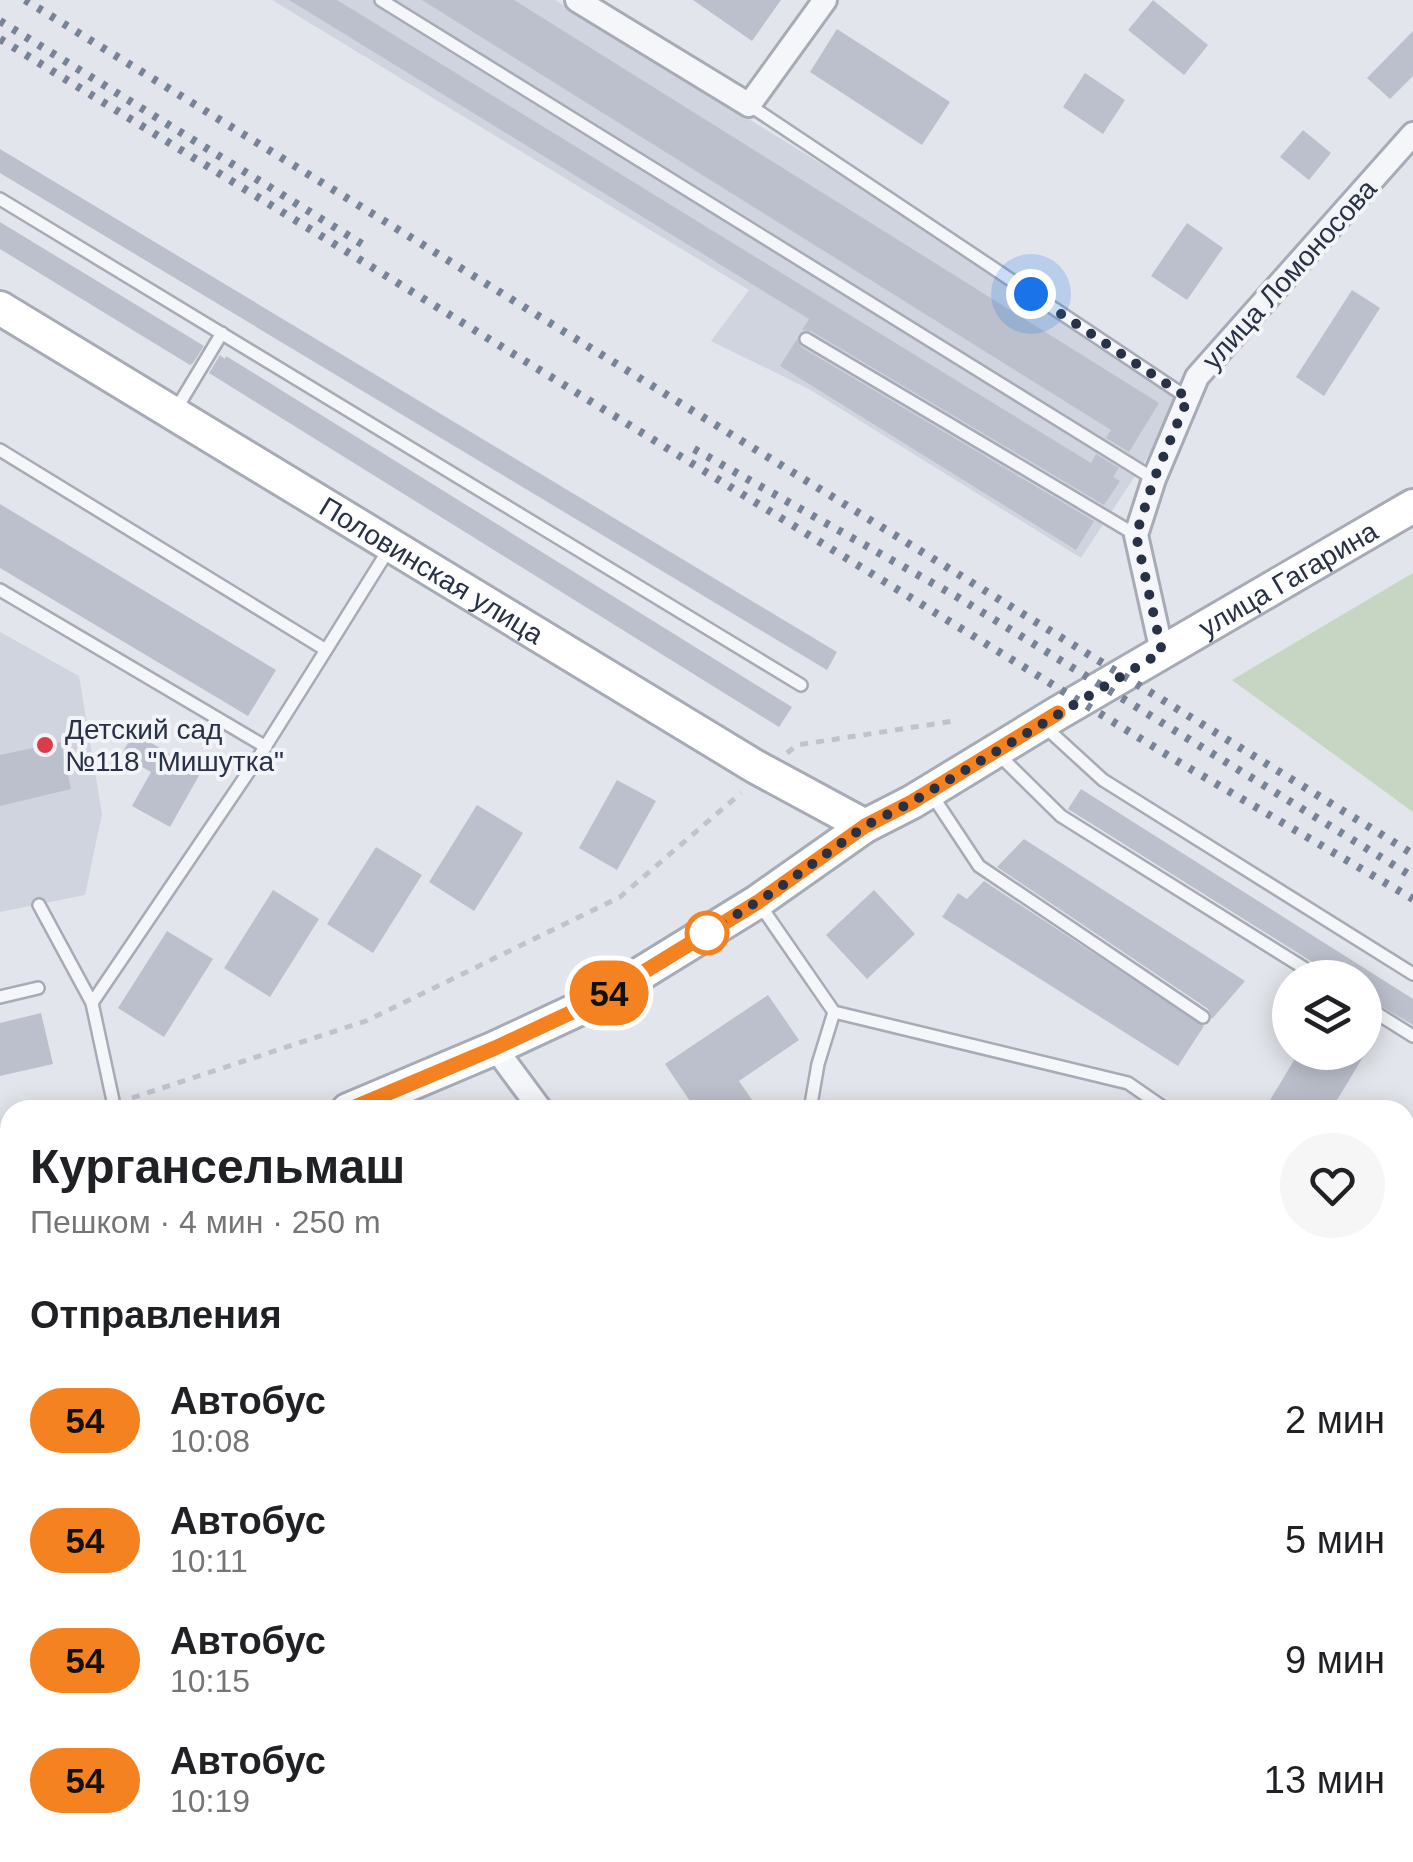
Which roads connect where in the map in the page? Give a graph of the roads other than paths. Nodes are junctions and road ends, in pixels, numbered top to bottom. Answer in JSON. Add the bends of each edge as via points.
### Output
{"nodes":[{"id":1,"x":381,"y":0,"type":"edge"},
{"id":2,"x":577,"y":0,"type":"edge"},
{"id":3,"x":825,"y":0,"type":"edge"},
{"id":4,"x":749,"y":105,"type":"junction"},
{"id":5,"x":1413,"y":134,"type":"edge"},
{"id":6,"x":0,"y":199,"type":"edge"},
{"id":7,"x":0,"y":308,"type":"edge"},
{"id":8,"x":222,"y":333,"type":"junction"},
{"id":9,"x":806,"y":339,"type":"dead end"},
{"id":10,"x":1188,"y":398,"type":"junction"},
{"id":11,"x":174,"y":414,"type":"junction"},
{"id":12,"x":0,"y":450,"type":"edge"},
{"id":13,"x":1154,"y":479,"type":"junction"},
{"id":14,"x":1413,"y":506,"type":"edge"},
{"id":15,"x":1136,"y":535,"type":"junction"},
{"id":16,"x":392,"y":546,"type":"junction"},
{"id":17,"x":0,"y":590,"type":"edge"},
{"id":18,"x":326,"y":650,"type":"junction"},
{"id":19,"x":1162,"y":652,"type":"junction"},
{"id":20,"x":801,"y":686,"type":"dead end"},
{"id":21,"x":1050,"y":718,"type":"junction"},
{"id":22,"x":266,"y":747,"type":"junction"},
{"id":23,"x":995,"y":751,"type":"junction"},
{"id":24,"x":930,"y":792,"type":"junction"},
{"id":25,"x":865,"y":826,"type":"junction"},
{"id":26,"x":758,"y":902,"type":"junction"},
{"id":27,"x":39,"y":904,"type":"dead end"},
{"id":28,"x":1291,"y":960,"type":"edge"},
{"id":29,"x":1413,"y":974,"type":"edge"},
{"id":30,"x":38,"y":988,"type":"dead end"},
{"id":31,"x":0,"y":996,"type":"edge"},
{"id":32,"x":92,"y":1003,"type":"junction"},
{"id":33,"x":834,"y":1012,"type":"junction"},
{"id":34,"x":1203,"y":1017,"type":"dead end"},
{"id":35,"x":1382,"y":1017,"type":"edge"},
{"id":36,"x":1413,"y":1036,"type":"edge"},
{"id":37,"x":495,"y":1048,"type":"junction"},
{"id":38,"x":113,"y":1100,"type":"edge"},
{"id":39,"x":372,"y":1100,"type":"edge"},
{"id":40,"x":534,"y":1100,"type":"edge"},
{"id":41,"x":812,"y":1100,"type":"edge"},
{"id":42,"x":1152,"y":1100,"type":"edge"}],
"edges":[{"from":1,"to":13,"type":"lane"},
{"from":2,"to":4,"type":"street"},
{"from":3,"to":4,"type":"street"},
{"from":4,"to":10,"type":"lane"},
{"from":5,"to":10,"type":"street","name":"улица Ломоносова","via":[[1198,378]]},
{"from":6,"to":8,"type":"lane"},
{"from":7,"to":11,"type":"main road","name":"Половинская улица"},
{"from":8,"to":11,"type":"lane"},
{"from":8,"to":20,"type":"lane"},
{"from":9,"to":15,"type":"lane"},
{"from":10,"to":13,"type":"street","name":"улица Ломоносова"},
{"from":11,"to":16,"type":"main road","name":"Половинская улица"},
{"from":12,"to":18,"type":"lane"},
{"from":13,"to":15,"type":"street","name":"улица Ломоносова"},
{"from":14,"to":19,"type":"main road","name":"улица Гагарина"},
{"from":15,"to":19,"type":"street"},
{"from":16,"to":18,"type":"lane"},
{"from":16,"to":25,"type":"main road","name":"Половинская улица"},
{"from":17,"to":22,"type":"lane"},
{"from":18,"to":22,"type":"lane"},
{"from":19,"to":21,"type":"main road","name":"улица Гагарина"},
{"from":21,"to":23,"type":"main road","name":"улица Гагарина"},
{"from":21,"to":29,"type":"lane","via":[[1103,780]]},
{"from":22,"to":32,"type":"lane"},
{"from":23,"to":24,"type":"main road","name":"улица Гагарина"},
{"from":23,"to":28,"type":"lane","via":[[1061,816]]},
{"from":24,"to":25,"type":"main road","name":"улица Гагарина"},
{"from":24,"to":34,"type":"lane","via":[[979,866]]},
{"from":25,"to":26,"type":"main road","name":"улица Гагарина"},
{"from":26,"to":33,"type":"lane"},
{"from":26,"to":37,"type":"main road","name":"улица Гагарина","via":[[598,1000]]},
{"from":27,"to":32,"type":"lane"},
{"from":30,"to":31,"type":"lane"},
{"from":32,"to":38,"type":"lane"},
{"from":33,"to":41,"type":"lane"},
{"from":33,"to":42,"type":"lane","via":[[1128,1083]]},
{"from":35,"to":36,"type":"lane"},
{"from":37,"to":39,"type":"main road","name":"улица Гагарина"},
{"from":37,"to":40,"type":"street"}]}
